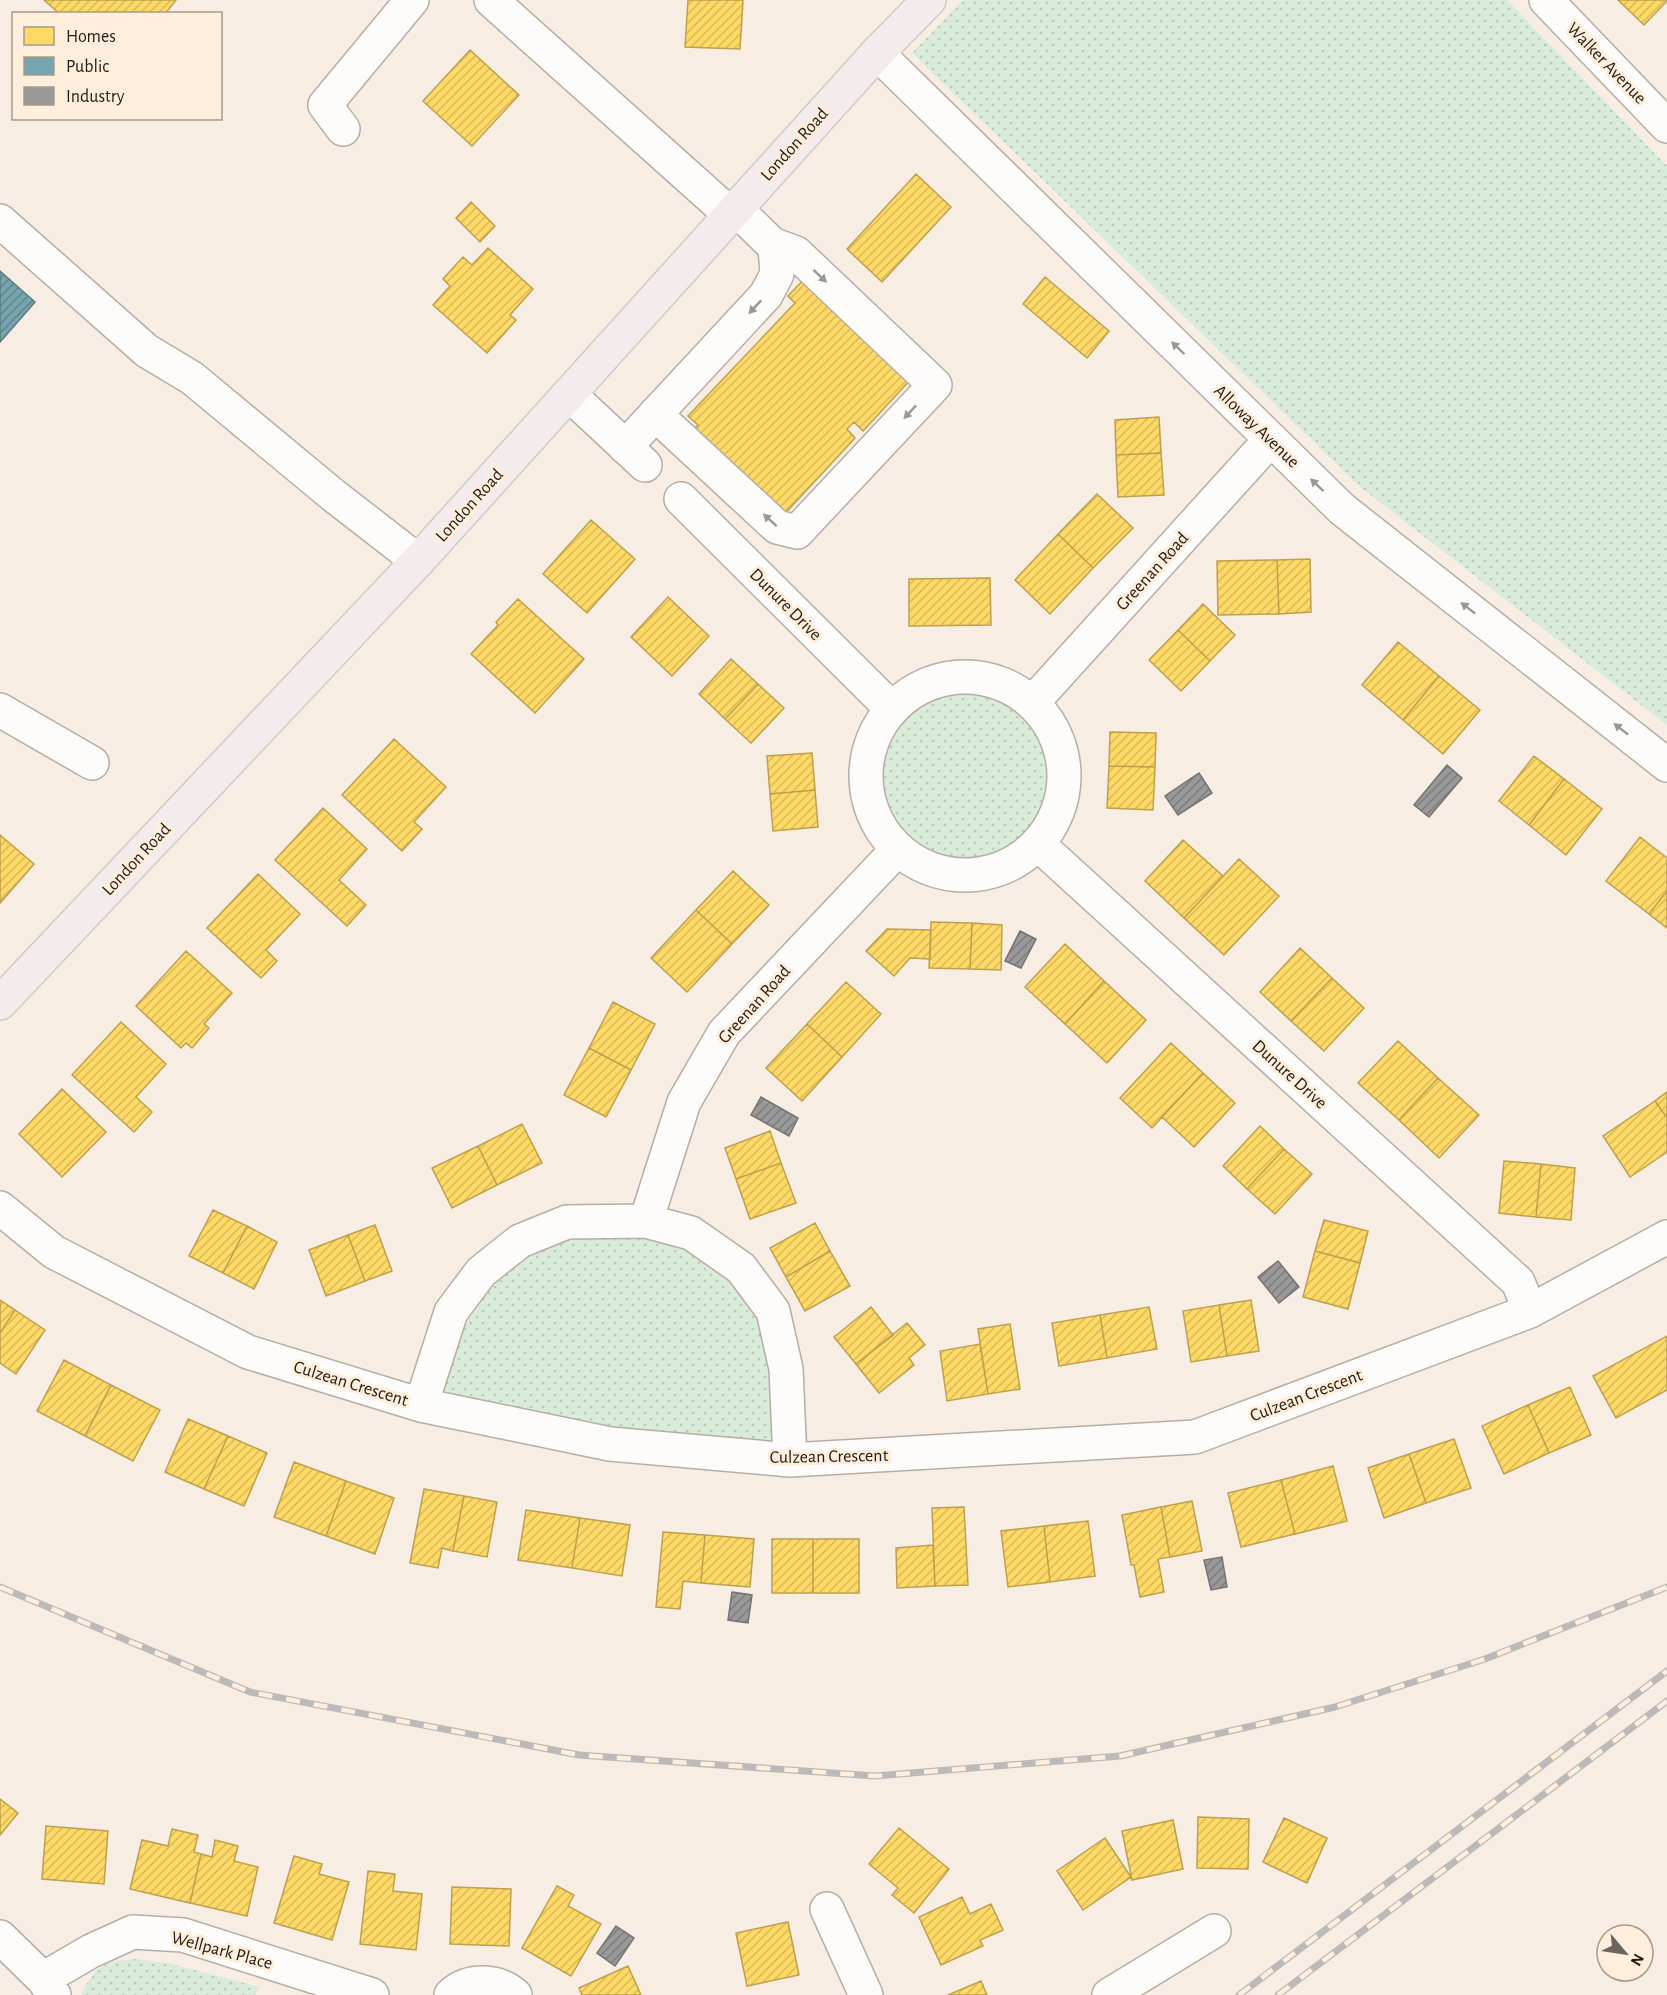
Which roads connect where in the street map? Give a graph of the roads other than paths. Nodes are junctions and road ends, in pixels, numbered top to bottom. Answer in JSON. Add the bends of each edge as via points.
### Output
{"nodes":[{"id":1,"x":412,"y":0,"type":"edge"},
{"id":2,"x":491,"y":0,"type":"edge"},
{"id":3,"x":929,"y":0,"type":"edge"},
{"id":4,"x":1546,"y":0,"type":"edge"},
{"id":5,"x":877,"y":53,"type":"junction"},
{"id":6,"x":1667,"y":126,"type":"edge"},
{"id":7,"x":343,"y":129,"type":"dead end"},
{"id":8,"x":734,"y":212,"type":"junction"},
{"id":9,"x":0,"y":221,"type":"edge"},
{"id":10,"x":772,"y":244,"type":"junction"},
{"id":11,"x":569,"y":394,"type":"junction"},
{"id":12,"x":656,"y":414,"type":"junction"},
{"id":13,"x":1271,"y":439,"type":"junction"},
{"id":14,"x":681,"y":499,"type":"dead end"},
{"id":15,"x":418,"y":561,"type":"junction"},
{"id":16,"x":1032,"y":702,"type":"junction"},
{"id":17,"x":891,"y":708,"type":"junction"},
{"id":18,"x":0,"y":710,"type":"edge"},
{"id":19,"x":92,"y":763,"type":"dead end"},
{"id":20,"x":1667,"y":765,"type":"edge"},
{"id":21,"x":1038,"y":844,"type":"junction"},
{"id":22,"x":897,"y":850,"type":"junction"},
{"id":23,"x":0,"y":1003,"type":"edge"},
{"id":24,"x":0,"y":1208,"type":"edge"},
{"id":25,"x":646,"y":1221,"type":"junction"},
{"id":26,"x":1667,"y":1237,"type":"edge"},
{"id":27,"x":1530,"y":1311,"type":"junction"},
{"id":28,"x":421,"y":1405,"type":"junction"},
{"id":29,"x":790,"y":1460,"type":"junction"},
{"id":30,"x":827,"y":1909,"type":"dead end"},
{"id":31,"x":1214,"y":1931,"type":"dead end"},
{"id":32,"x":0,"y":1936,"type":"edge"},
{"id":33,"x":49,"y":1987,"type":"edge"},
{"id":34,"x":372,"y":1995,"type":"edge"},
{"id":35,"x":452,"y":1995,"type":"edge"},
{"id":36,"x":515,"y":1995,"type":"edge"},
{"id":37,"x":866,"y":1995,"type":"edge"},
{"id":38,"x":1109,"y":1995,"type":"edge"}],
"edges":[{"from":1,"to":7,"type":"street","via":[[325,105]]},
{"from":2,"to":8,"type":"street"},
{"from":3,"to":5,"type":"main road","name":"London Road"},
{"from":4,"to":6,"type":"street","name":"Walker Avenue"},
{"from":5,"to":8,"type":"main road","name":"London Road"},
{"from":13,"to":5,"type":"street","name":"Alloway Avenue","one_way":true},
{"from":8,"to":10,"type":"street"},
{"from":8,"to":11,"type":"main road","name":"London Road"},
{"from":9,"to":15,"type":"street","via":[[147,351],[192,378]]},
{"from":10,"to":12,"type":"street","one_way":true,"via":[[777,274],[766,295]]},
{"from":10,"to":12,"type":"street","one_way":true,"via":[[796,253],[935,385],[797,532],[777,527]]},
{"from":11,"to":12,"type":"street","via":[[635,456]]},
{"from":11,"to":15,"type":"main road","name":"London Road"},
{"from":13,"to":16,"type":"street","name":"Greenan Road"},
{"from":20,"to":13,"type":"street","name":"Alloway Avenue","one_way":true,"via":[[1342,509]]},
{"from":14,"to":17,"type":"street","name":"Dunure Drive"},
{"from":15,"to":23,"type":"main road","name":"London Road"},
{"from":16,"to":17,"type":"street","via":[[996,682],[976,677],[945,678],[915,689]]},
{"from":16,"to":21,"type":"street","via":[[1052,727],[1063,756],[1064,788],[1056,818]]},
{"from":17,"to":22,"type":"street","via":[[874,735],[865,765],[867,797],[878,826]]},
{"from":18,"to":19,"type":"street"},
{"from":21,"to":22,"type":"street","via":[[1014,864],[985,875],[953,876],[923,868]]},
{"from":21,"to":27,"type":"street","name":"Dunure Drive","via":[[1518,1282]]},
{"from":22,"to":25,"type":"street","name":"Greenan Road","via":[[724,1033],[684,1102]]},
{"from":24,"to":28,"type":"street","name":"Culzean Crescent","via":[[54,1252],[248,1352]]},
{"from":25,"to":28,"type":"street","via":[[567,1222],[520,1241],[481,1272],[451,1312]]},
{"from":25,"to":29,"type":"street","via":[[691,1233],[741,1268],[773,1311],[786,1369]]},
{"from":26,"to":27,"type":"street","name":"Culzean Crescent"},
{"from":27,"to":29,"type":"street","name":"Culzean Crescent","via":[[1195,1437]]},
{"from":28,"to":29,"type":"street","name":"Culzean Crescent","via":[[610,1444]]},
{"from":30,"to":37,"type":"street"},
{"from":31,"to":38,"type":"street"},
{"from":32,"to":33,"type":"street"},
{"from":33,"to":34,"type":"street","name":"Wellpark Place","via":[[91,1951],[132,1932],[183,1935]]},
{"from":35,"to":36,"type":"street","via":[[469,1984],[484,1982],[499,1985]]}]}
